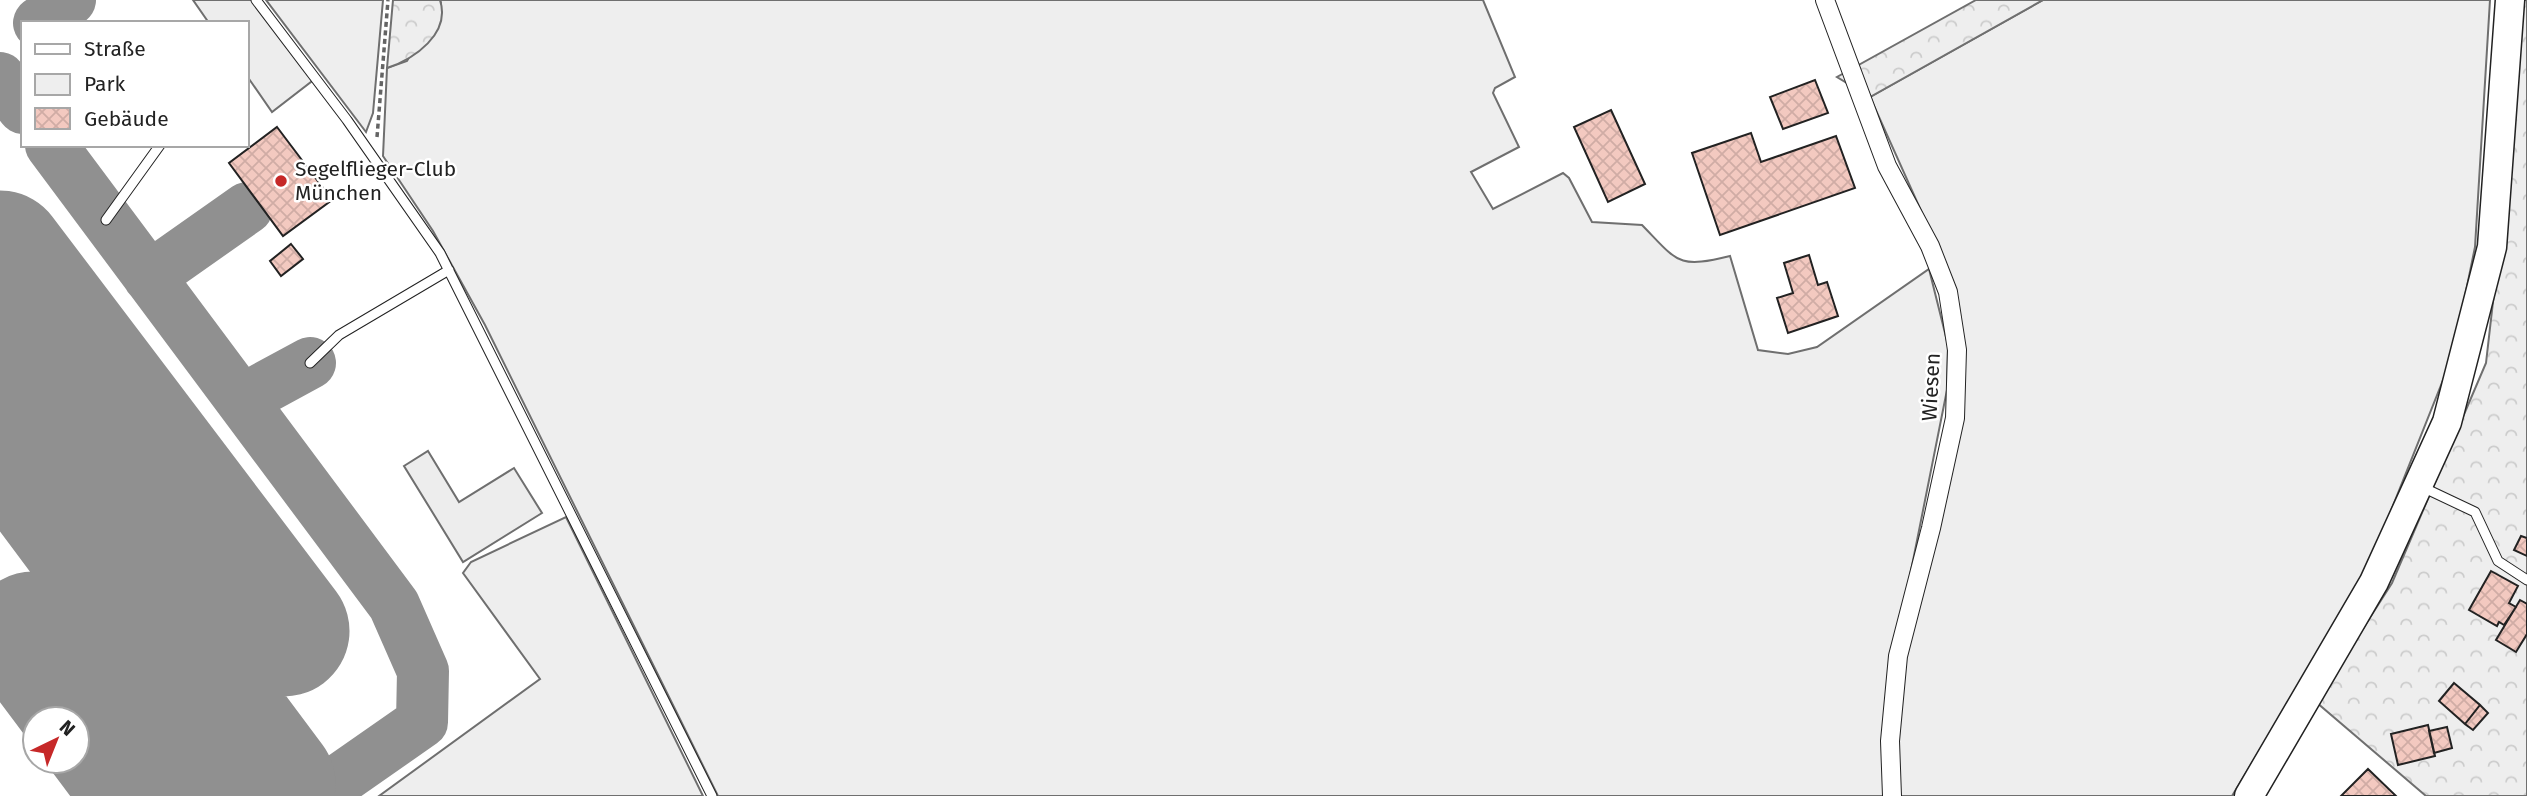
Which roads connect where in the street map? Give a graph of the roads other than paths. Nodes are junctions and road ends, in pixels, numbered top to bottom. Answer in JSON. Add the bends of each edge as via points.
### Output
{"nodes":[{"id":1,"x":256,"y":0,"type":"edge"},
{"id":2,"x":1825,"y":0,"type":"edge"},
{"id":3,"x":2510,"y":0,"type":"edge"},
{"id":4,"x":159,"y":147,"type":"edge"},
{"id":5,"x":106,"y":220,"type":"dead end"},
{"id":6,"x":449,"y":270,"type":"junction"},
{"id":7,"x":310,"y":363,"type":"dead end"},
{"id":8,"x":2418,"y":485,"type":"junction"},
{"id":9,"x":2527,"y":580,"type":"edge"},
{"id":10,"x":712,"y":796,"type":"edge"},
{"id":11,"x":1892,"y":796,"type":"edge"},
{"id":12,"x":2249,"y":796,"type":"edge"}],
"edges":[{"from":1,"to":6,"type":"lane","via":[[369,151]]},
{"from":2,"to":11,"type":"street","name":"Wiesen","via":[[1887,166],[1930,246],[1948,292],[1957,350],[1955,418],[1898,656],[1890,741]]},
{"from":3,"to":8,"type":"main road","via":[[2492,247],[2447,422]]},
{"from":4,"to":5,"type":"lane"},
{"from":6,"to":7,"type":"lane","via":[[339,335]]},
{"from":6,"to":10,"type":"lane"},
{"from":8,"to":9,"type":"lane","via":[[2475,512],[2498,561]]},
{"from":8,"to":12,"type":"main road","via":[[2374,582]]}]}
